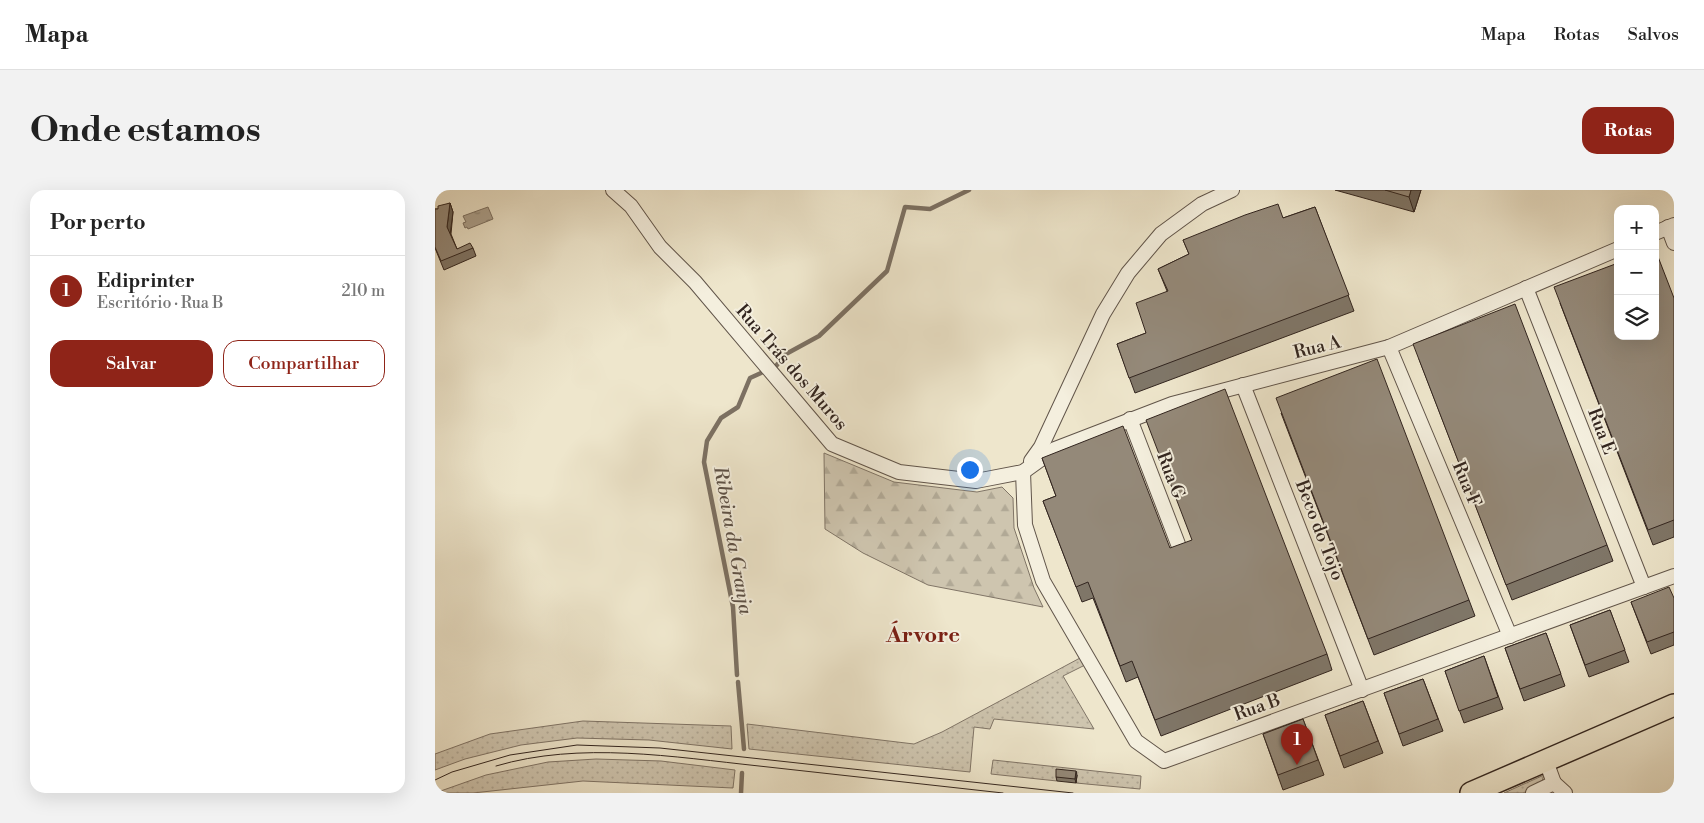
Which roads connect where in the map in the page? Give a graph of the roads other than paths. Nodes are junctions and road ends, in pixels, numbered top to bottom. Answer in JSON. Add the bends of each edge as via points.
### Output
{"nodes":[{"id":1,"x":613,"y":190,"type":"edge"},
{"id":2,"x":1232,"y":190,"type":"edge"},
{"id":3,"x":1666,"y":228,"type":"edge"},
{"id":4,"x":1674,"y":243,"type":"edge"},
{"id":5,"x":1616,"y":250,"type":"edge"},
{"id":6,"x":1526,"y":288,"type":"junction"},
{"id":7,"x":1389,"y":348,"type":"junction"},
{"id":8,"x":1243,"y":384,"type":"junction"},
{"id":9,"x":1130,"y":419,"type":"junction"},
{"id":10,"x":1023,"y":472,"type":"junction"},
{"id":11,"x":1178,"y":544,"type":"edge"},
{"id":12,"x":1674,"y":576,"type":"edge"},
{"id":13,"x":1644,"y":587,"type":"junction"},
{"id":14,"x":1511,"y":636,"type":"junction"},
{"id":15,"x":1363,"y":690,"type":"junction"},
{"id":16,"x":1674,"y":705,"type":"edge"},
{"id":17,"x":1546,"y":761,"type":"junction"},
{"id":18,"x":1554,"y":783,"type":"junction"},
{"id":19,"x":1471,"y":793,"type":"edge"},
{"id":20,"x":1533,"y":793,"type":"edge"},
{"id":21,"x":1565,"y":793,"type":"edge"}],
"edges":[{"from":1,"to":10,"type":"street","name":"Rua Trás dos Muros","via":[[631,206],[660,247],[695,282],[832,444],[899,472],[976,481]]},
{"from":2,"to":10,"type":"street","via":[[1202,204],[1161,234],[1128,273],[1103,314],[1041,448]]},
{"from":3,"to":4,"type":"street"},
{"from":5,"to":6,"type":"street","name":"Rua A"},
{"from":6,"to":7,"type":"street","name":"Rua A"},
{"from":6,"to":13,"type":"street","name":"Rua E"},
{"from":7,"to":8,"type":"street","name":"Rua A"},
{"from":7,"to":14,"type":"street","name":"Rua F"},
{"from":8,"to":9,"type":"street","name":"Rua A"},
{"from":8,"to":15,"type":"street","name":"Beco do Tojo"},
{"from":9,"to":10,"type":"street","name":"Rua A","via":[[1055,449]]},
{"from":9,"to":11,"type":"street","name":"Rua G"},
{"from":10,"to":15,"type":"street","name":"Rua B","via":[[1025,525],[1043,581],[1136,740],[1164,760]]},
{"from":12,"to":13,"type":"street","name":"Rua B"},
{"from":13,"to":14,"type":"street","name":"Rua B"},
{"from":14,"to":15,"type":"street","name":"Rua B"},
{"from":16,"to":17,"type":"main road"},
{"from":17,"to":18,"type":"street"},
{"from":17,"to":19,"type":"main road"},
{"from":18,"to":20,"type":"street"},
{"from":18,"to":21,"type":"street"}]}
